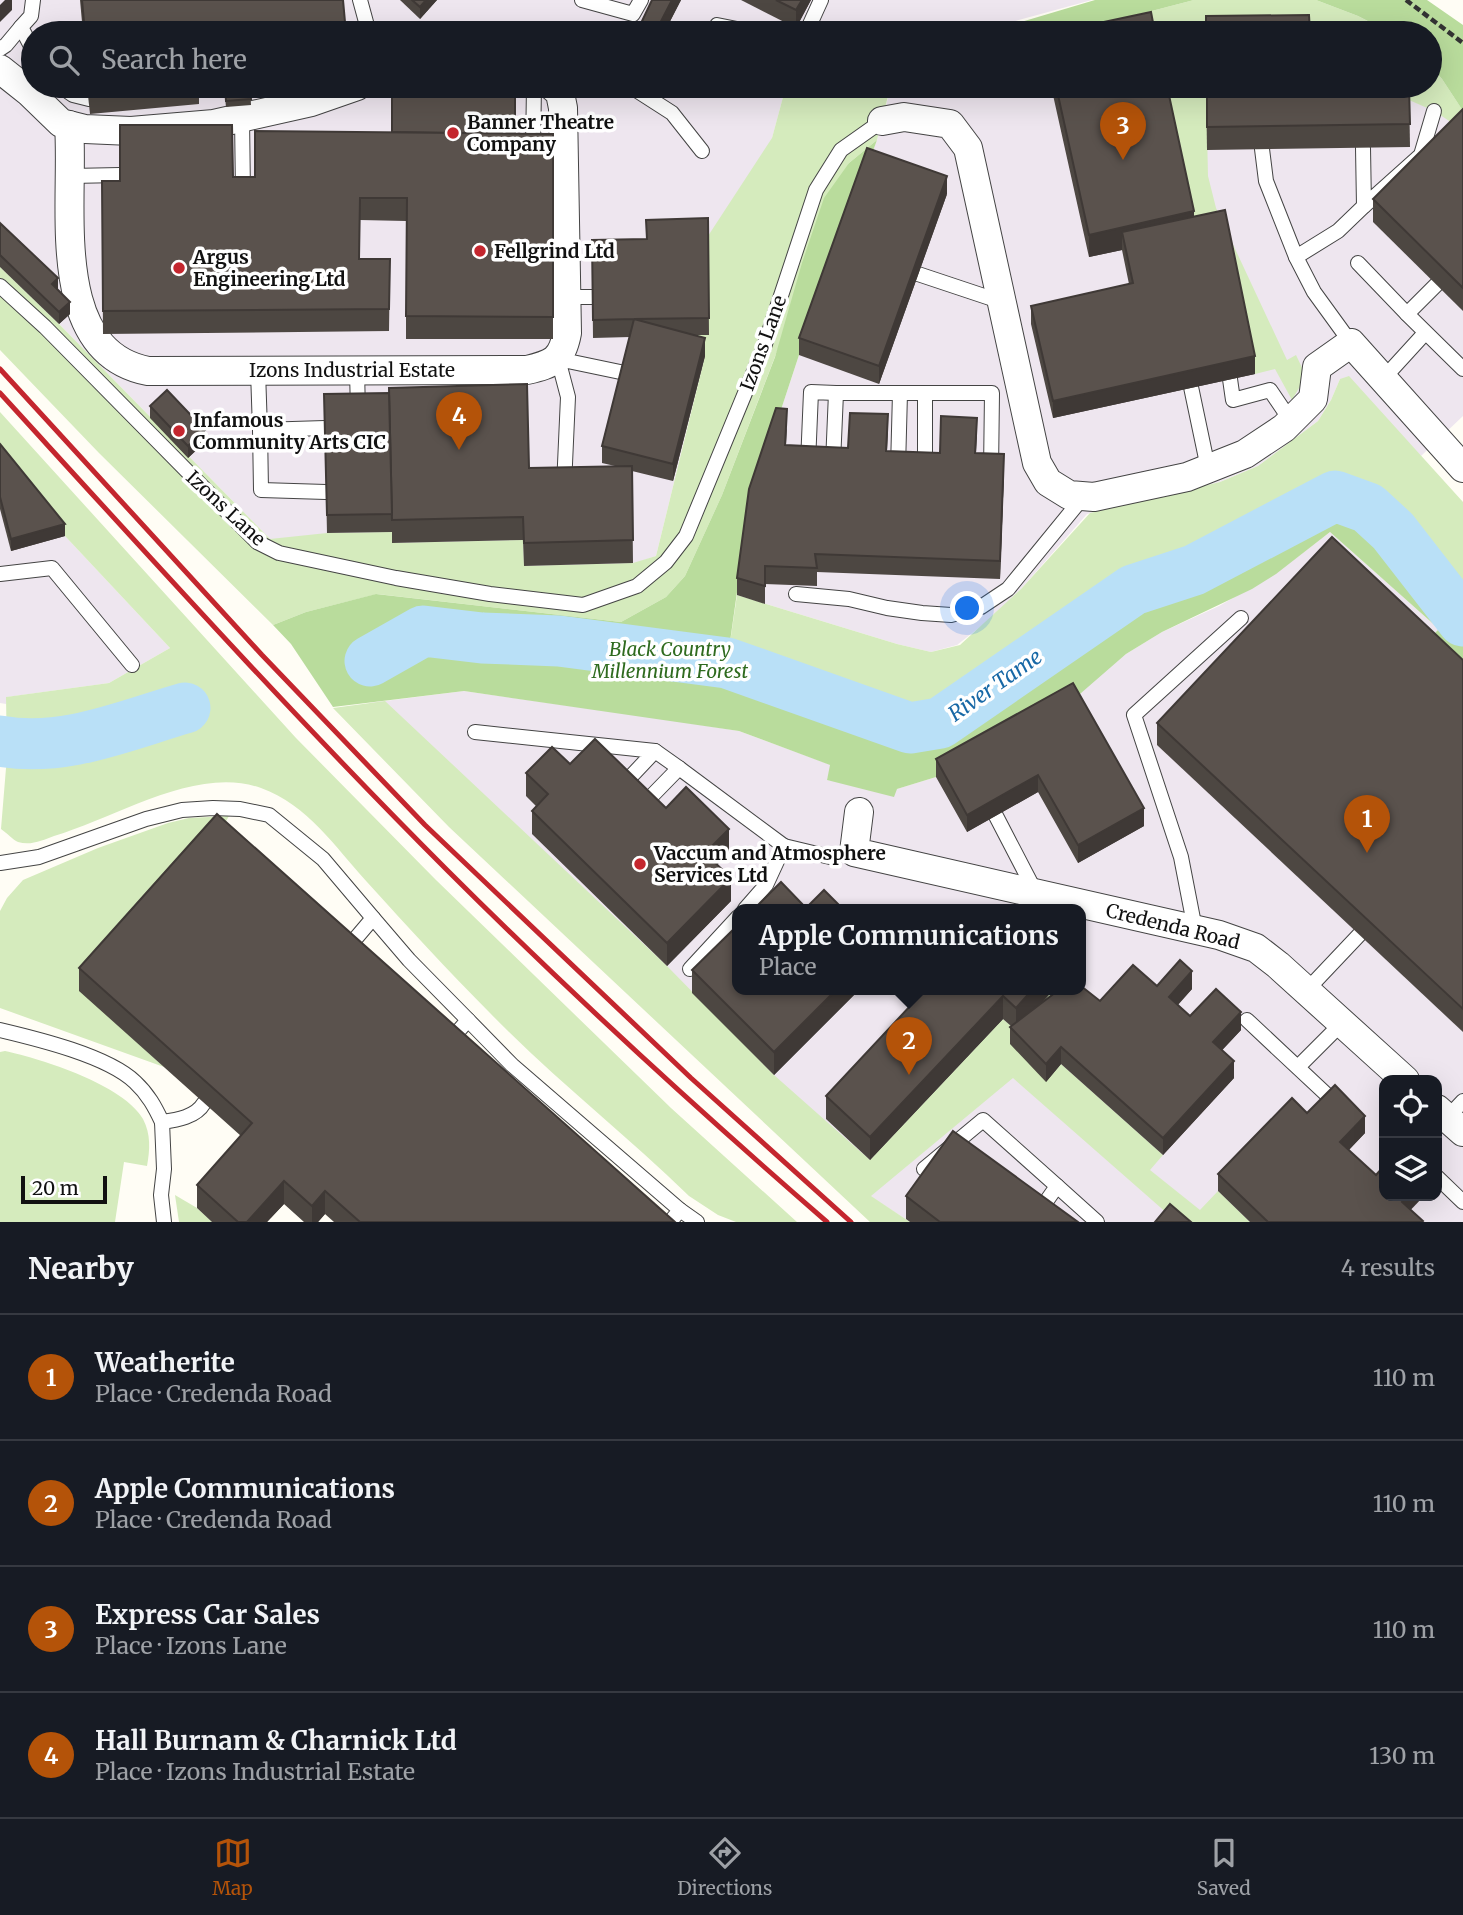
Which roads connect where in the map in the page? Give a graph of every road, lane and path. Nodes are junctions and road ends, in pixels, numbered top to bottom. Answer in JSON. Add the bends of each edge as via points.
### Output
{"nodes":[{"id":1,"x":33,"y":0,"type":"edge"},
{"id":2,"x":360,"y":0,"type":"edge"},
{"id":3,"x":582,"y":0,"type":"edge"},
{"id":4,"x":641,"y":0,"type":"edge"},
{"id":5,"x":821,"y":0,"type":"edge"},
{"id":6,"x":1406,"y":0,"type":"edge"},
{"id":7,"x":27,"y":21,"type":"edge"},
{"id":8,"x":366,"y":21,"type":"edge"},
{"id":9,"x":811,"y":21,"type":"edge"},
{"id":10,"x":1434,"y":21,"type":"edge"},
{"id":11,"x":1442,"y":27,"type":"edge"},
{"id":12,"x":21,"y":28,"type":"edge"},
{"id":13,"x":1463,"y":43,"type":"edge"},
{"id":14,"x":0,"y":49,"type":"edge"},
{"id":15,"x":0,"y":69,"type":"edge"},
{"id":16,"x":21,"y":86,"type":"edge"},
{"id":17,"x":35,"y":98,"type":"edge"},
{"id":18,"x":85,"y":98,"type":"edge"},
{"id":19,"x":322,"y":98,"type":"edge"},
{"id":20,"x":534,"y":98,"type":"edge"},
{"id":21,"x":561,"y":98,"type":"edge"},
{"id":22,"x":649,"y":98,"type":"edge"},
{"id":23,"x":89,"y":99,"type":"edge"},
{"id":24,"x":1434,"y":111,"type":"dead end"},
{"id":25,"x":242,"y":118,"type":"junction"},
{"id":26,"x":882,"y":121,"type":"joint"},
{"id":27,"x":69,"y":125,"type":"junction"},
{"id":28,"x":1363,"y":148,"type":"edge"},
{"id":29,"x":1262,"y":149,"type":"edge"},
{"id":30,"x":702,"y":151,"type":"dead end"},
{"id":31,"x":533,"y":157,"type":"edge"},
{"id":32,"x":120,"y":175,"type":"edge"},
{"id":33,"x":71,"y":176,"type":"junction"},
{"id":34,"x":243,"y":200,"type":"edge"},
{"id":35,"x":1364,"y":206,"type":"junction"},
{"id":36,"x":1296,"y":257,"type":"junction"},
{"id":37,"x":1358,"y":263,"type":"dead end"},
{"id":38,"x":918,"y":274,"type":"edge"},
{"id":39,"x":1436,"y":285,"type":"edge"},
{"id":40,"x":0,"y":286,"type":"edge"},
{"id":41,"x":1002,"y":302,"type":"junction"},
{"id":42,"x":1407,"y":314,"type":"junction"},
{"id":43,"x":1425,"y":333,"type":"junction"},
{"id":44,"x":1351,"y":343,"type":"junction"},
{"id":45,"x":558,"y":359,"type":"junction"},
{"id":46,"x":1463,"y":369,"type":"edge"},
{"id":47,"x":258,"y":371,"type":"junction"},
{"id":48,"x":357,"y":371,"type":"junction"},
{"id":49,"x":625,"y":373,"type":"edge"},
{"id":50,"x":1230,"y":379,"type":"edge"},
{"id":51,"x":1383,"y":379,"type":"junction"},
{"id":52,"x":1191,"y":387,"type":"edge"},
{"id":53,"x":836,"y":393,"type":"junction"},
{"id":54,"x":900,"y":393,"type":"junction"},
{"id":55,"x":925,"y":393,"type":"junction"},
{"id":56,"x":992,"y":393,"type":"junction"},
{"id":57,"x":1021,"y":393,"type":"junction"},
{"id":58,"x":358,"y":411,"type":"edge"},
{"id":59,"x":1291,"y":421,"type":"junction"},
{"id":60,"x":325,"y":428,"type":"edge"},
{"id":61,"x":260,"y":430,"type":"junction"},
{"id":62,"x":808,"y":463,"type":"edge"},
{"id":63,"x":833,"y":464,"type":"edge"},
{"id":64,"x":898,"y":468,"type":"edge"},
{"id":65,"x":1208,"y":468,"type":"junction"},
{"id":66,"x":1463,"y":468,"type":"edge"},
{"id":67,"x":925,"y":469,"type":"edge"},
{"id":68,"x":991,"y":471,"type":"edge"},
{"id":69,"x":564,"y":490,"type":"edge"},
{"id":70,"x":326,"y":492,"type":"edge"},
{"id":71,"x":1084,"y":496,"type":"junction"},
{"id":72,"x":0,"y":574,"type":"edge"},
{"id":73,"x":796,"y":594,"type":"dead end"},
{"id":74,"x":1241,"y":618,"type":"dead end"},
{"id":75,"x":132,"y":665,"type":"dead end"},
{"id":76,"x":475,"y":732,"type":"dead end"},
{"id":77,"x":654,"y":751,"type":"junction"},
{"id":78,"x":679,"y":768,"type":"junction"},
{"id":79,"x":621,"y":787,"type":"edge"},
{"id":80,"x":641,"y":807,"type":"edge"},
{"id":81,"x":859,"y":812,"type":"dead end"},
{"id":82,"x":996,"y":816,"type":"edge"},
{"id":83,"x":784,"y":846,"type":"junction"},
{"id":84,"x":854,"y":852,"type":"junction"},
{"id":85,"x":0,"y":863,"type":"edge"},
{"id":86,"x":1046,"y":900,"type":"edge"},
{"id":87,"x":749,"y":904,"type":"edge"},
{"id":88,"x":1067,"y":904,"type":"edge"},
{"id":89,"x":1086,"y":908,"type":"edge"},
{"id":90,"x":373,"y":918,"type":"junction"},
{"id":91,"x":732,"y":923,"type":"edge"},
{"id":92,"x":1195,"y":929,"type":"junction"},
{"id":93,"x":1359,"y":935,"type":"edge"},
{"id":94,"x":345,"y":951,"type":"edge"},
{"id":95,"x":690,"y":969,"type":"edge"},
{"id":96,"x":1307,"y":991,"type":"junction"},
{"id":97,"x":468,"y":1020,"type":"junction"},
{"id":98,"x":1247,"y":1020,"type":"dead end"},
{"id":99,"x":1342,"y":1023,"type":"junction"},
{"id":100,"x":0,"y":1030,"type":"edge"},
{"id":101,"x":448,"y":1043,"type":"edge"},
{"id":102,"x":1297,"y":1067,"type":"junction"},
{"id":103,"x":1399,"y":1075,"type":"edge"},
{"id":104,"x":1326,"y":1094,"type":"edge"},
{"id":105,"x":204,"y":1102,"type":"edge"},
{"id":106,"x":162,"y":1122,"type":"junction"},
{"id":107,"x":924,"y":1169,"type":"edge"},
{"id":108,"x":1442,"y":1182,"type":"edge"},
{"id":109,"x":1057,"y":1186,"type":"junction"},
{"id":110,"x":1463,"y":1202,"type":"edge"},
{"id":111,"x":1043,"y":1206,"type":"edge"},
{"id":112,"x":680,"y":1210,"type":"junction"},
{"id":113,"x":164,"y":1222,"type":"edge"},
{"id":114,"x":670,"y":1222,"type":"edge"},
{"id":115,"x":697,"y":1222,"type":"edge"},
{"id":116,"x":1097,"y":1222,"type":"edge"}],
"edges":[{"from":1,"to":7,"type":"lane"},
{"from":2,"to":8,"type":"lane"},
{"from":3,"to":4,"type":"lane","via":[[634,14]]},
{"from":5,"to":9,"type":"lane"},
{"from":6,"to":10,"type":"path"},
{"from":11,"to":13,"type":"path"},
{"from":12,"to":14,"type":"lane"},
{"from":15,"to":16,"type":"street"},
{"from":17,"to":27,"type":"street"},
{"from":18,"to":23,"type":"lane"},
{"from":19,"to":25,"type":"street"},
{"from":20,"to":31,"type":"lane"},
{"from":21,"to":45,"type":"street","via":[[579,297]]},
{"from":22,"to":30,"type":"lane","via":[[672,113]]},
{"from":24,"to":35,"type":"lane","via":[[1421,155]]},
{"from":25,"to":27,"type":"street","via":[[131,131]]},
{"from":25,"to":34,"type":"lane"},
{"from":26,"to":40,"type":"lane","name":"Izons Lane","via":[[842,150],[816,190],[764,346],[686,536],[666,562],[637,586],[583,605],[396,578],[279,553],[257,542]]},
{"from":26,"to":41,"type":"street","name":"Izons Lane","via":[[904,117],[950,124],[968,148]]},
{"from":27,"to":33,"type":"street","name":"Izons Industrial Estate"},
{"from":28,"to":35,"type":"lane"},
{"from":29,"to":36,"type":"lane","via":[[1266,181]]},
{"from":32,"to":33,"type":"lane"},
{"from":33,"to":47,"type":"street","name":"Izons Industrial Estate","via":[[77,298],[93,337],[109,355],[128,368],[148,371]]},
{"from":35,"to":36,"type":"lane","via":[[1338,231]]},
{"from":36,"to":44,"type":"lane","via":[[1314,292]]},
{"from":37,"to":42,"type":"lane"},
{"from":38,"to":41,"type":"lane"},
{"from":39,"to":42,"type":"lane"},
{"from":41,"to":57,"type":"street","name":"Izons Lane"},
{"from":42,"to":43,"type":"lane"},
{"from":43,"to":46,"type":"lane"},
{"from":43,"to":51,"type":"lane"},
{"from":44,"to":51,"type":"street"},
{"from":44,"to":59,"type":"street","name":"Izons Lane","via":[[1317,366],[1313,399]]},
{"from":45,"to":48,"type":"street","name":"Izons Industrial Estate","via":[[488,376]]},
{"from":45,"to":49,"type":"lane"},
{"from":45,"to":69,"type":"lane","via":[[568,397]]},
{"from":47,"to":48,"type":"street","name":"Izons Industrial Estate"},
{"from":47,"to":61,"type":"lane"},
{"from":48,"to":58,"type":"lane"},
{"from":50,"to":59,"type":"lane","via":[[1233,400],[1270,390]]},
{"from":51,"to":66,"type":"street"},
{"from":52,"to":65,"type":"lane"},
{"from":53,"to":54,"type":"lane"},
{"from":53,"to":62,"type":"lane","via":[[811,392]]},
{"from":53,"to":63,"type":"lane"},
{"from":54,"to":55,"type":"lane"},
{"from":54,"to":64,"type":"lane"},
{"from":55,"to":56,"type":"lane"},
{"from":55,"to":67,"type":"lane"},
{"from":56,"to":57,"type":"lane"},
{"from":56,"to":68,"type":"lane"},
{"from":57,"to":71,"type":"street","name":"Izons Lane","via":[[1037,463],[1048,482],[1069,495]]},
{"from":59,"to":65,"type":"street","name":"Izons Lane","via":[[1245,454]]},
{"from":60,"to":61,"type":"lane"},
{"from":61,"to":70,"type":"lane","via":[[261,490]]},
{"from":65,"to":71,"type":"street","name":"Izons Lane","via":[[1187,477]]},
{"from":71,"to":73,"type":"lane","via":[[1009,589],[981,607],[951,615],[922,613]]},
{"from":72,"to":75,"type":"lane","via":[[52,568]]},
{"from":74,"to":92,"type":"lane","via":[[1134,715],[1181,857]]},
{"from":76,"to":77,"type":"lane"},
{"from":77,"to":78,"type":"lane"},
{"from":77,"to":79,"type":"lane"},
{"from":78,"to":80,"type":"lane"},
{"from":78,"to":83,"type":"lane"},
{"from":81,"to":84,"type":"street"},
{"from":82,"to":86,"type":"lane"},
{"from":83,"to":84,"type":"lane","via":[[830,857]]},
{"from":83,"to":87,"type":"lane","via":[[766,885]]},
{"from":84,"to":86,"type":"street","name":"Credenda Road"},
{"from":85,"to":90,"type":"lane","via":[[39,857],[182,810],[240,809],[269,815],[315,852]]},
{"from":86,"to":88,"type":"street","name":"Credenda Road"},
{"from":89,"to":92,"type":"street","name":"Credenda Road"},
{"from":90,"to":94,"type":"lane"},
{"from":90,"to":97,"type":"lane"},
{"from":91,"to":95,"type":"lane"},
{"from":92,"to":96,"type":"street","name":"Credenda Road","via":[[1256,948]]},
{"from":93,"to":96,"type":"lane"},
{"from":96,"to":99,"type":"street","name":"Credenda Road"},
{"from":97,"to":101,"type":"lane"},
{"from":97,"to":112,"type":"lane","via":[[512,1065]]},
{"from":98,"to":102,"type":"lane"},
{"from":99,"to":102,"type":"lane"},
{"from":99,"to":103,"type":"street","name":"Credenda Road"},
{"from":100,"to":106,"type":"lane","via":[[108,1065],[134,1081]]},
{"from":102,"to":104,"type":"lane"},
{"from":105,"to":106,"type":"lane","via":[[188,1116]]},
{"from":106,"to":113,"type":"lane"},
{"from":107,"to":109,"type":"lane","via":[[983,1120]]},
{"from":108,"to":110,"type":"lane"},
{"from":109,"to":111,"type":"lane"},
{"from":109,"to":116,"type":"lane"},
{"from":112,"to":114,"type":"lane"},
{"from":112,"to":115,"type":"lane"}]}
